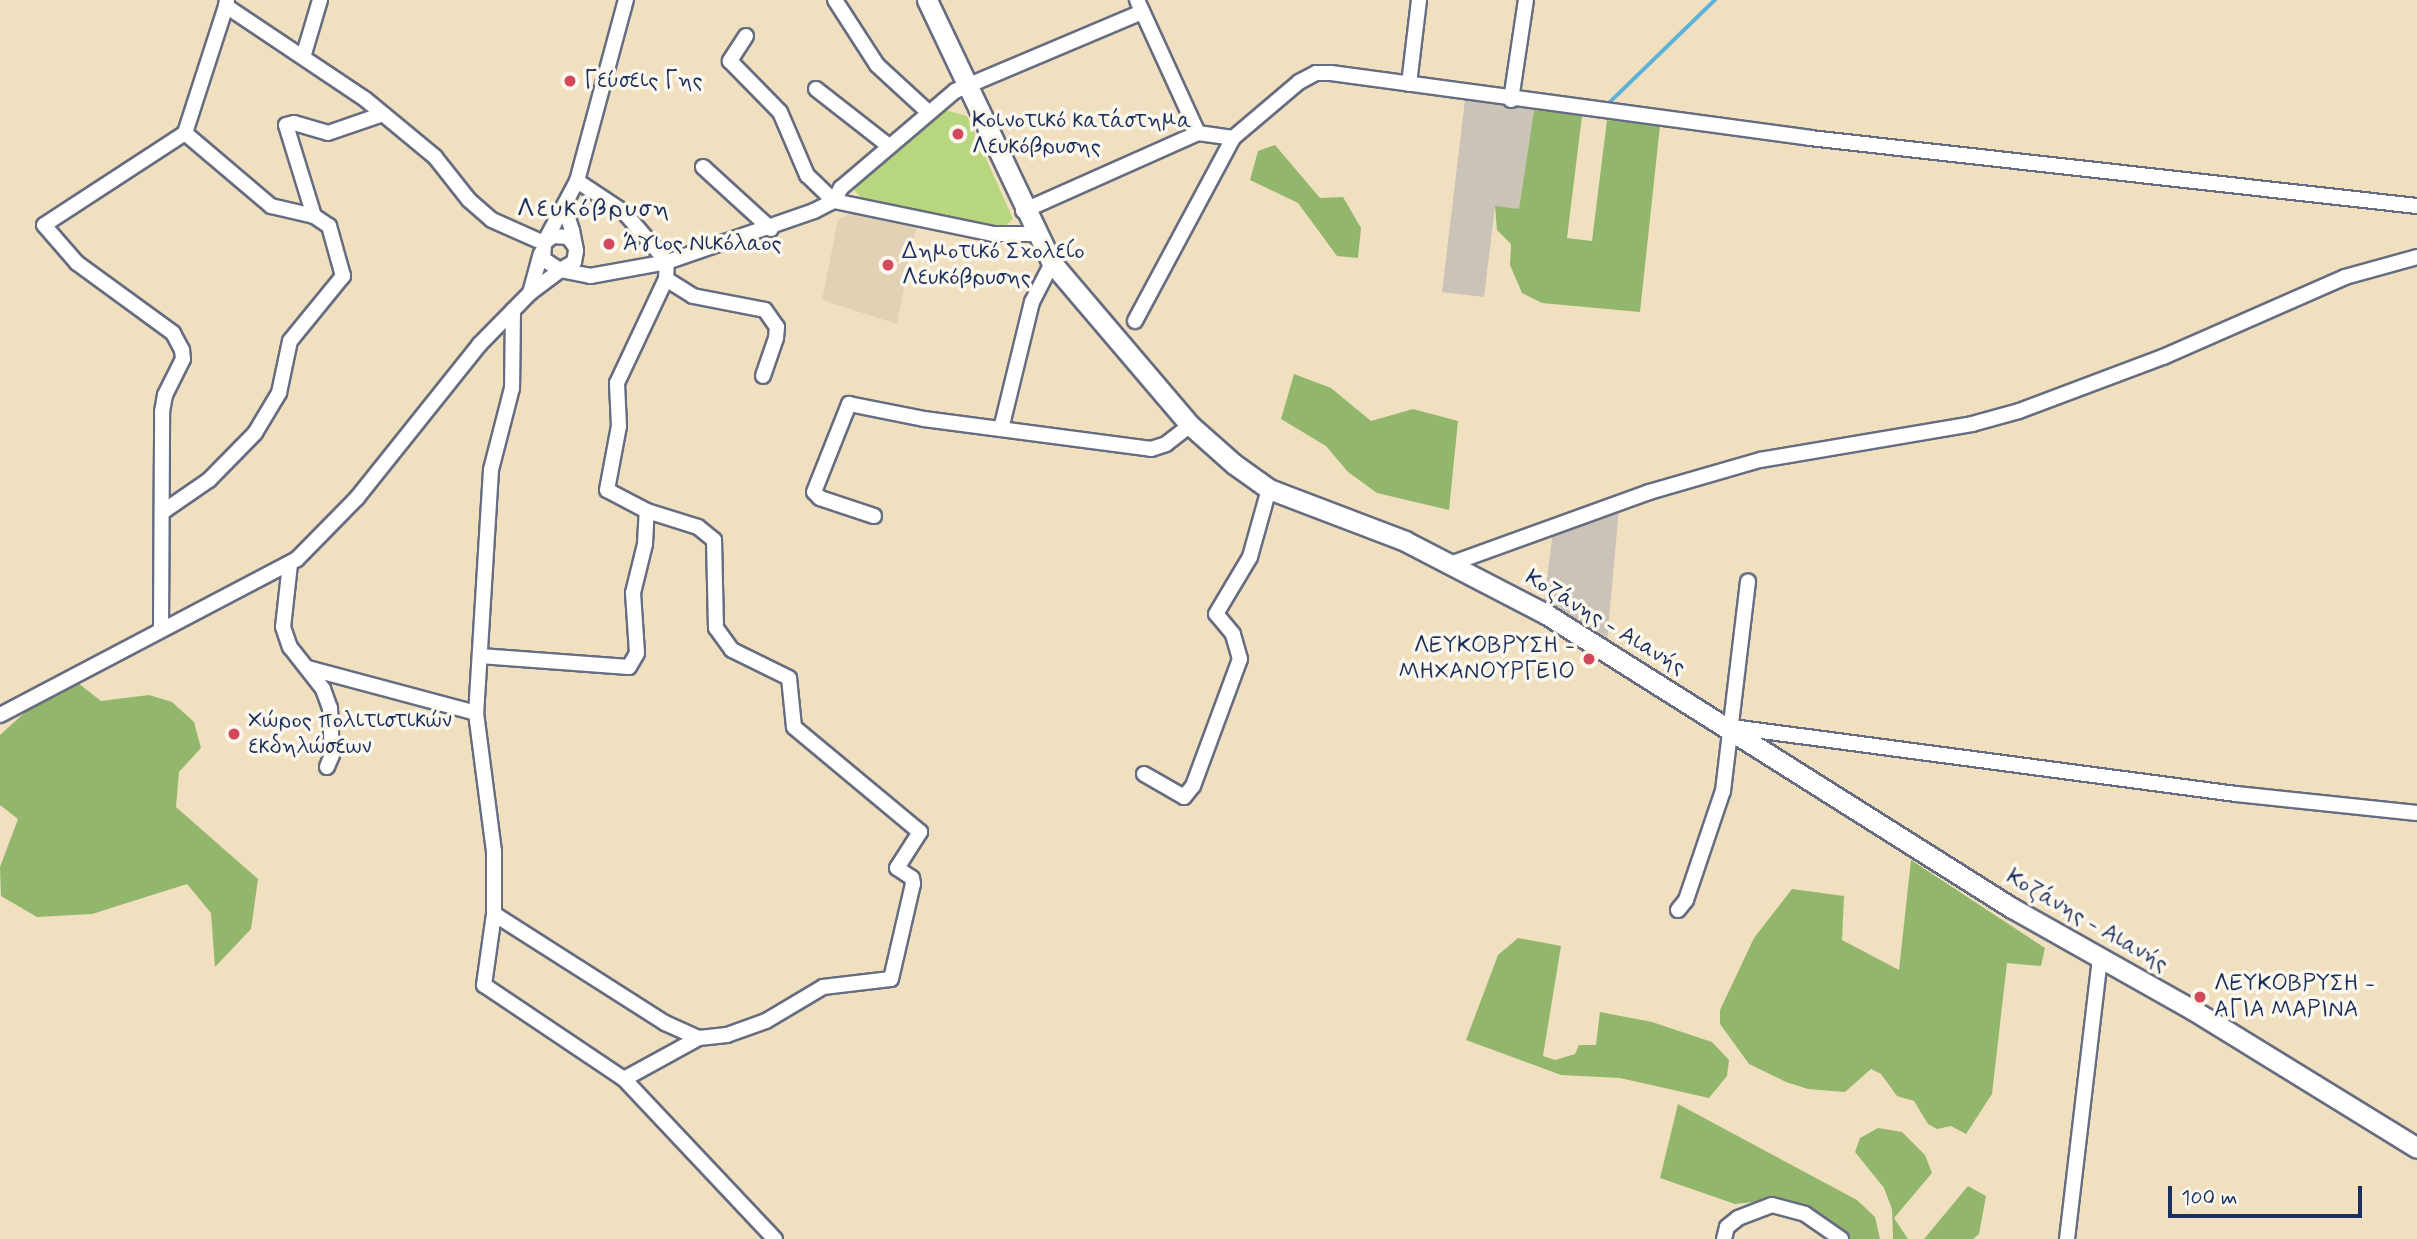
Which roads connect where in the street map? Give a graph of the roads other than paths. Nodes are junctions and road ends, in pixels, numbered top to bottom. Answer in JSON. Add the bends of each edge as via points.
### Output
{"nodes":[{"id":1,"x":320,"y":0,"type":"edge"},
{"id":2,"x":626,"y":0,"type":"edge"},
{"id":3,"x":835,"y":0,"type":"edge"},
{"id":4,"x":927,"y":0,"type":"edge"},
{"id":5,"x":1419,"y":0,"type":"edge"},
{"id":6,"x":1526,"y":0,"type":"edge"},
{"id":7,"x":227,"y":3,"type":"edge"},
{"id":8,"x":1140,"y":6,"type":"edge"},
{"id":9,"x":746,"y":36,"type":"dead end"},
{"id":10,"x":304,"y":54,"type":"junction"},
{"id":11,"x":1409,"y":84,"type":"junction"},
{"id":12,"x":967,"y":85,"type":"junction"},
{"id":13,"x":816,"y":89,"type":"dead end"},
{"id":14,"x":1511,"y":100,"type":"junction"},
{"id":15,"x":927,"y":111,"type":"junction"},
{"id":16,"x":383,"y":114,"type":"junction"},
{"id":17,"x":185,"y":133,"type":"junction"},
{"id":18,"x":1198,"y":133,"type":"junction"},
{"id":19,"x":1233,"y":138,"type":"junction"},
{"id":20,"x":889,"y":146,"type":"junction"},
{"id":21,"x":703,"y":167,"type":"dead end"},
{"id":22,"x":577,"y":181,"type":"junction"},
{"id":23,"x":834,"y":201,"type":"junction"},
{"id":24,"x":2417,"y":206,"type":"edge"},
{"id":25,"x":565,"y":209,"type":"junction"},
{"id":26,"x":1023,"y":211,"type":"junction"},
{"id":27,"x":314,"y":216,"type":"junction"},
{"id":28,"x":771,"y":229,"type":"junction"},
{"id":29,"x":1035,"y":234,"type":"junction"},
{"id":30,"x":543,"y":248,"type":"junction"},
{"id":31,"x":576,"y":248,"type":"junction"},
{"id":32,"x":2417,"y":257,"type":"edge"},
{"id":33,"x":667,"y":262,"type":"junction"},
{"id":34,"x":1052,"y":263,"type":"junction"},
{"id":35,"x":560,"y":270,"type":"junction"},
{"id":36,"x":579,"y":273,"type":"junction"},
{"id":37,"x":666,"y":279,"type":"junction"},
{"id":38,"x":530,"y":293,"type":"junction"},
{"id":39,"x":513,"y":310,"type":"junction"},
{"id":40,"x":1135,"y":321,"type":"dead end"},
{"id":41,"x":763,"y":376,"type":"dead end"},
{"id":42,"x":1190,"y":425,"type":"junction"},
{"id":43,"x":1002,"y":429,"type":"junction"},
{"id":44,"x":1269,"y":489,"type":"junction"},
{"id":45,"x":164,"y":511,"type":"junction"},
{"id":46,"x":647,"y":511,"type":"junction"},
{"id":47,"x":874,"y":516,"type":"dead end"},
{"id":48,"x":1453,"y":563,"type":"junction"},
{"id":49,"x":290,"y":564,"type":"junction"},
{"id":50,"x":1748,"y":581,"type":"dead end"},
{"id":51,"x":161,"y":629,"type":"junction"},
{"id":52,"x":480,"y":656,"type":"junction"},
{"id":53,"x":308,"y":668,"type":"junction"},
{"id":54,"x":476,"y":713,"type":"junction"},
{"id":55,"x":0,"y":715,"type":"edge"},
{"id":56,"x":1731,"y":727,"type":"junction"},
{"id":57,"x":327,"y":767,"type":"dead end"},
{"id":58,"x":1144,"y":774,"type":"dead end"},
{"id":59,"x":2417,"y":813,"type":"edge"},
{"id":60,"x":1678,"y":910,"type":"dead end"},
{"id":61,"x":494,"y":914,"type":"junction"},
{"id":62,"x":2100,"y":957,"type":"junction"},
{"id":63,"x":699,"y":1038,"type":"junction"},
{"id":64,"x":624,"y":1079,"type":"junction"},
{"id":65,"x":2417,"y":1148,"type":"edge"},
{"id":66,"x":775,"y":1239,"type":"edge"},
{"id":67,"x":1724,"y":1239,"type":"edge"},
{"id":68,"x":1841,"y":1239,"type":"edge"},
{"id":69,"x":2067,"y":1239,"type":"edge"}],
"edges":[{"from":1,"to":10,"type":"street"},
{"from":2,"to":22,"type":"street"},
{"from":3,"to":15,"type":"street","via":[[877,65]]},
{"from":4,"to":12,"type":"main road","name":"Κοζάνης - Αιανής"},
{"from":5,"to":11,"type":"street"},
{"from":6,"to":14,"type":"street"},
{"from":7,"to":10,"type":"street"},
{"from":7,"to":17,"type":"street"},
{"from":8,"to":12,"type":"street"},
{"from":8,"to":18,"type":"street"},
{"from":9,"to":23,"type":"street","via":[[730,61],[780,112],[807,175]]},
{"from":10,"to":16,"type":"street"},
{"from":11,"to":14,"type":"street"},
{"from":11,"to":19,"type":"street","via":[[1316,73]]},
{"from":12,"to":15,"type":"street"},
{"from":12,"to":26,"type":"main road","name":"Κοζάνης - Αιανής"},
{"from":13,"to":20,"type":"street"},
{"from":14,"to":24,"type":"street"},
{"from":15,"to":20,"type":"street"},
{"from":16,"to":27,"type":"street","via":[[328,133],[295,123],[286,125]]},
{"from":16,"to":30,"type":"street","via":[[435,157],[468,200],[492,220]]},
{"from":17,"to":27,"type":"street","via":[[271,206]]},
{"from":17,"to":45,"type":"street","via":[[44,225],[77,262],[179,341],[183,359],[162,412],[159,494]]},
{"from":18,"to":19,"type":"street"},
{"from":18,"to":26,"type":"street"},
{"from":19,"to":40,"type":"street"},
{"from":20,"to":23,"type":"street"},
{"from":21,"to":28,"type":"street"},
{"from":22,"to":25,"type":"street"},
{"from":22,"to":33,"type":"street","via":[[624,212]]},
{"from":23,"to":28,"type":"street"},
{"from":23,"to":29,"type":"street","via":[[993,234]]},
{"from":25,"to":30,"type":"street"},
{"from":25,"to":31,"type":"street"},
{"from":26,"to":29,"type":"main road","name":"Κοζάνης - Αιανής"},
{"from":27,"to":45,"type":"street","via":[[329,226],[343,276],[290,341],[278,393],[255,433],[209,480]]},
{"from":28,"to":33,"type":"street"},
{"from":29,"to":34,"type":"main road","name":"Κοζάνης - Αιανής"},
{"from":30,"to":31,"type":"street","via":[[558,235]]},
{"from":30,"to":35,"type":"street","via":[[545,264]]},
{"from":30,"to":38,"type":"street"},
{"from":31,"to":35,"type":"street","via":[[574,262]]},
{"from":31,"to":36,"type":"street"},
{"from":32,"to":48,"type":"street","via":[[2356,273],[2163,357],[2007,414],[1760,460],[1649,492]]},
{"from":33,"to":36,"type":"street","via":[[610,274]]},
{"from":33,"to":37,"type":"street"},
{"from":34,"to":42,"type":"main road","name":"Κοζάνης - Αιανής"},
{"from":34,"to":43,"type":"street","via":[[1032,302]]},
{"from":35,"to":36,"type":"street"},
{"from":35,"to":38,"type":"street"},
{"from":37,"to":41,"type":"street","via":[[693,296],[765,310],[776,327],[776,338]]},
{"from":37,"to":46,"type":"street","via":[[617,383],[619,426],[607,490]]},
{"from":38,"to":39,"type":"street"},
{"from":39,"to":49,"type":"street","via":[[447,383],[357,498]]},
{"from":39,"to":52,"type":"street","via":[[512,388],[491,470]]},
{"from":42,"to":43,"type":"street","via":[[1166,444],[1151,449]]},
{"from":42,"to":44,"type":"main road","name":"Κοζάνης - Αιανής"},
{"from":43,"to":47,"type":"street","via":[[849,404],[814,492]]},
{"from":44,"to":48,"type":"main road","name":"Κοζάνης - Αιανής"},
{"from":44,"to":58,"type":"street","via":[[1250,557],[1216,614],[1233,634],[1240,659],[1193,786],[1184,797]]},
{"from":45,"to":51,"type":"street"},
{"from":46,"to":52,"type":"street","via":[[645,544],[633,593],[637,653],[629,667]]},
{"from":46,"to":63,"type":"street","via":[[698,527],[715,540],[716,628],[732,650],[789,678],[794,727],[920,832],[897,868],[912,878],[913,884],[891,979],[823,987],[747,1029]]},
{"from":48,"to":56,"type":"main road","name":"Κοζάνης - Αιανής"},
{"from":49,"to":51,"type":"street"},
{"from":49,"to":53,"type":"street","via":[[283,627],[290,647]]},
{"from":50,"to":56,"type":"street"},
{"from":51,"to":55,"type":"street"},
{"from":52,"to":54,"type":"street"},
{"from":53,"to":54,"type":"street"},
{"from":53,"to":57,"type":"street","via":[[323,689],[333,723]]},
{"from":54,"to":61,"type":"street","via":[[494,851]]},
{"from":56,"to":59,"type":"street","via":[[2236,794]]},
{"from":56,"to":60,"type":"street","via":[[1723,791],[1712,832]]},
{"from":56,"to":62,"type":"main road","name":"Κοζάνης - Αιανής","via":[[2003,902]]},
{"from":61,"to":63,"type":"street","via":[[556,949],[665,1023]]},
{"from":61,"to":64,"type":"street","via":[[484,985]]},
{"from":62,"to":65,"type":"main road","name":"Κοζάνης - Αιανής"},
{"from":62,"to":69,"type":"street"},
{"from":63,"to":64,"type":"street"},
{"from":64,"to":66,"type":"street"},
{"from":67,"to":68,"type":"street","via":[[1727,1227],[1738,1218],[1772,1205],[1805,1214]]}]}
